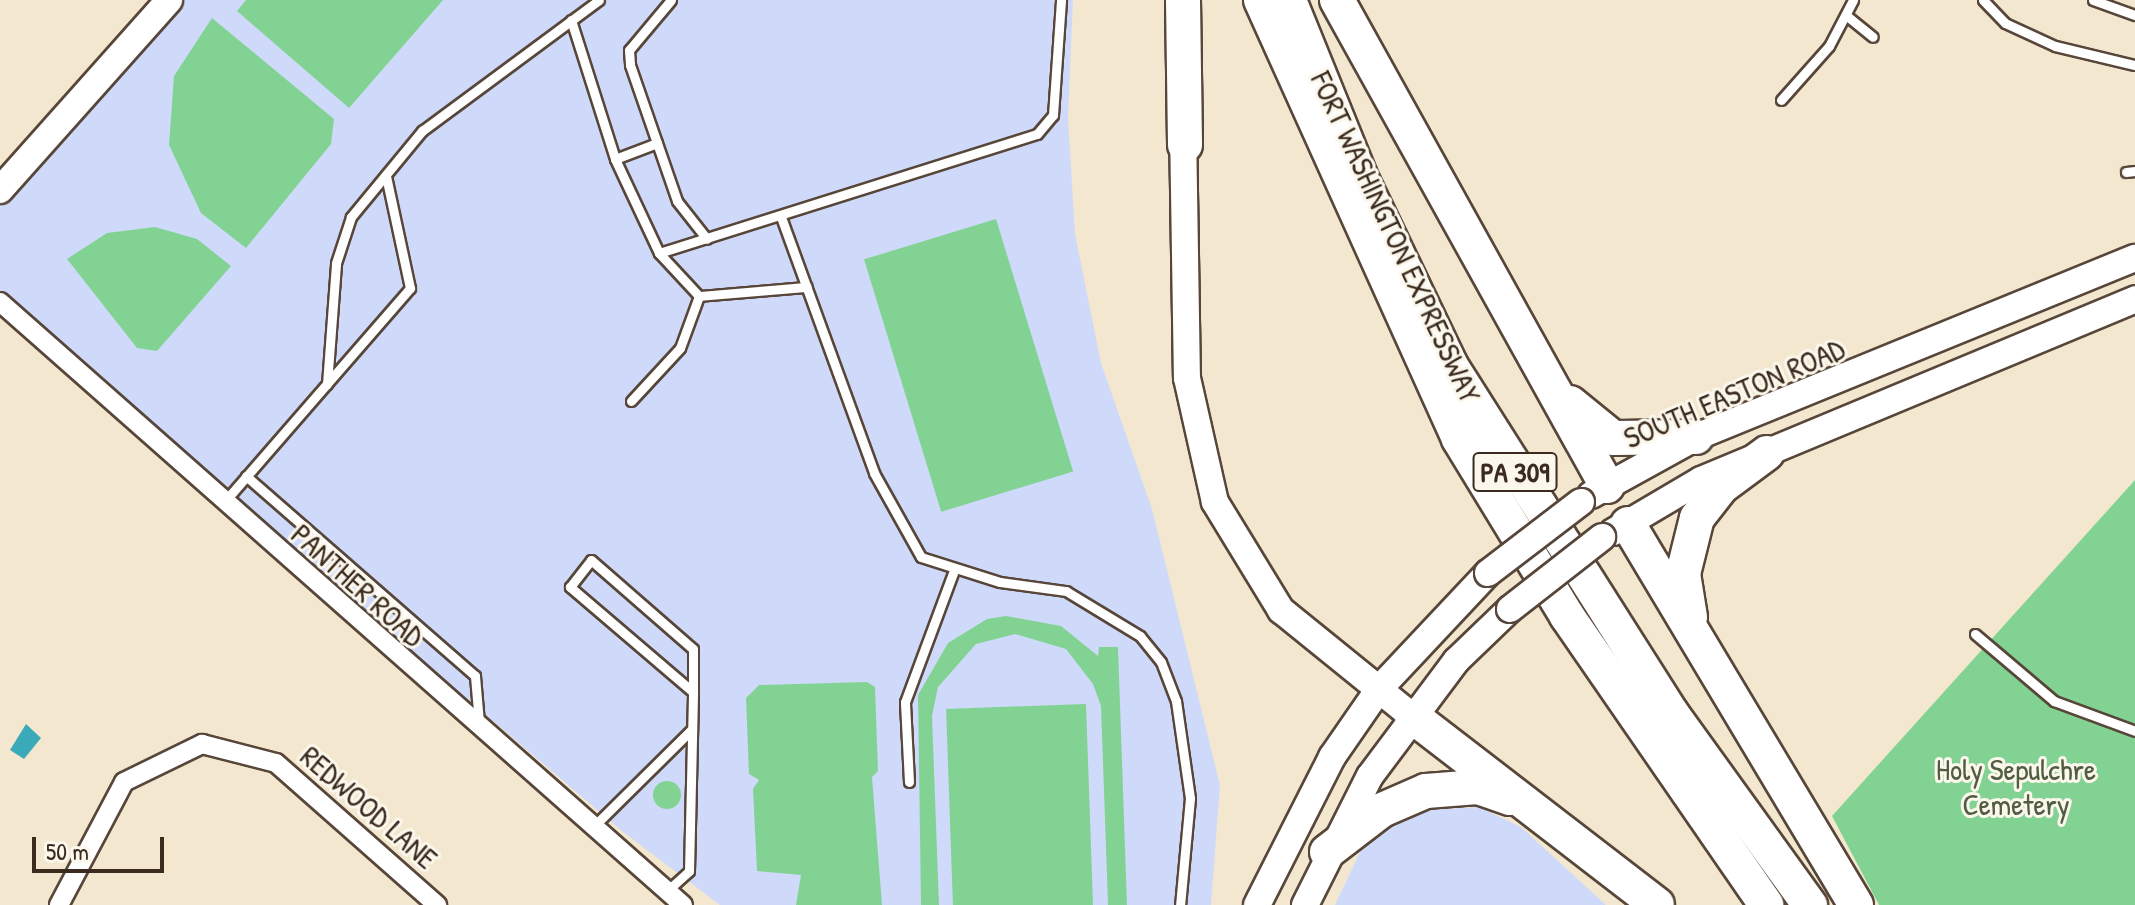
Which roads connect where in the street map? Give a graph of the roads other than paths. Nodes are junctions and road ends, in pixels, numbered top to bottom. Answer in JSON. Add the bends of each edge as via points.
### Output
{"nodes":[{"id":1,"x":169,"y":0,"type":"edge"},
{"id":2,"x":599,"y":0,"type":"edge"},
{"id":3,"x":671,"y":0,"type":"edge"},
{"id":4,"x":1061,"y":0,"type":"edge"},
{"id":5,"x":1170,"y":0,"type":"edge"},
{"id":6,"x":1183,"y":0,"type":"edge"},
{"id":7,"x":1261,"y":0,"type":"edge"},
{"id":8,"x":1289,"y":0,"type":"edge"},
{"id":9,"x":1337,"y":0,"type":"edge"},
{"id":10,"x":1853,"y":0,"type":"edge"},
{"id":11,"x":1983,"y":0,"type":"edge"},
{"id":12,"x":2093,"y":0,"type":"edge"},
{"id":13,"x":2135,"y":15,"type":"edge"},
{"id":14,"x":1847,"y":16,"type":"junction"},
{"id":15,"x":571,"y":20,"type":"junction"},
{"id":16,"x":1873,"y":37,"type":"dead end"},
{"id":17,"x":2135,"y":65,"type":"edge"},
{"id":18,"x":1781,"y":100,"type":"dead end"},
{"id":19,"x":657,"y":143,"type":"junction"},
{"id":20,"x":1185,"y":145,"type":"junction"},
{"id":21,"x":615,"y":159,"type":"junction"},
{"id":22,"x":386,"y":176,"type":"junction"},
{"id":23,"x":0,"y":190,"type":"edge"},
{"id":24,"x":781,"y":217,"type":"junction"},
{"id":25,"x":707,"y":239,"type":"junction"},
{"id":26,"x":659,"y":253,"type":"junction"},
{"id":27,"x":2135,"y":258,"type":"edge"},
{"id":28,"x":807,"y":287,"type":"junction"},
{"id":29,"x":699,"y":296,"type":"junction"},
{"id":30,"x":2135,"y":299,"type":"edge"},
{"id":31,"x":0,"y":302,"type":"edge"},
{"id":32,"x":1539,"y":363,"type":"junction"},
{"id":33,"x":327,"y":384,"type":"junction"},
{"id":34,"x":631,"y":401,"type":"dead end"},
{"id":35,"x":1696,"y":437,"type":"junction"},
{"id":36,"x":1767,"y":453,"type":"junction"},
{"id":37,"x":246,"y":476,"type":"junction"},
{"id":38,"x":1594,"y":494,"type":"junction"},
{"id":39,"x":224,"y":502,"type":"junction"},
{"id":40,"x":1615,"y":530,"type":"junction"},
{"id":41,"x":954,"y":570,"type":"junction"},
{"id":42,"x":1692,"y":633,"type":"junction"},
{"id":43,"x":1975,"y":634,"type":"dead end"},
{"id":44,"x":1379,"y":689,"type":"junction"},
{"id":45,"x":693,"y":692,"type":"junction"},
{"id":46,"x":1412,"y":716,"type":"junction"},
{"id":47,"x":692,"y":729,"type":"junction"},
{"id":48,"x":480,"y":730,"type":"junction"},
{"id":49,"x":2135,"y":731,"type":"edge"},
{"id":50,"x":909,"y":782,"type":"dead end"},
{"id":51,"x":1528,"y":805,"type":"junction"},
{"id":52,"x":593,"y":827,"type":"junction"},
{"id":53,"x":1327,"y":852,"type":"junction"},
{"id":54,"x":668,"y":890,"type":"junction"},
{"id":55,"x":59,"y":905,"type":"edge"},
{"id":56,"x":437,"y":905,"type":"edge"},
{"id":57,"x":683,"y":905,"type":"edge"},
{"id":58,"x":1180,"y":905,"type":"edge"},
{"id":59,"x":1257,"y":905,"type":"edge"},
{"id":60,"x":1305,"y":905,"type":"edge"},
{"id":61,"x":1657,"y":905,"type":"edge"},
{"id":62,"x":1766,"y":905,"type":"edge"},
{"id":63,"x":1810,"y":905,"type":"edge"},
{"id":64,"x":1856,"y":905,"type":"edge"}],
"edges":[{"from":1,"to":23,"type":"main road"},
{"from":2,"to":15,"type":"lane"},
{"from":3,"to":19,"type":"lane","via":[[629,50]]},
{"from":4,"to":24,"type":"lane","via":[[1053,115],[1037,134]]},
{"from":5,"to":20,"type":"main road"},
{"from":6,"to":20,"type":"highway"},
{"from":7,"to":62,"type":"highway","name":"FORT WASHINGTON EXPRESSWAY","number":"PA 309","via":[[1459,439],[1567,616]]},
{"from":8,"to":63,"type":"highway","name":"FORT WASHINGTON EXPRESSWAY","number":"PA 309","via":[[1360,176],[1451,366],[1672,714]]},
{"from":9,"to":32,"type":"highway"},
{"from":10,"to":14,"type":"lane"},
{"from":11,"to":17,"type":"lane","via":[[2005,23],[2055,46]]},
{"from":12,"to":13,"type":"lane"},
{"from":14,"to":16,"type":"lane"},
{"from":14,"to":18,"type":"lane"},
{"from":15,"to":21,"type":"lane"},
{"from":15,"to":22,"type":"lane","via":[[422,131]]},
{"from":19,"to":21,"type":"lane"},
{"from":19,"to":25,"type":"lane","via":[[677,201]]},
{"from":20,"to":44,"type":"main road","via":[[1187,378],[1215,502],[1281,610]]},
{"from":21,"to":26,"type":"lane"},
{"from":22,"to":33,"type":"lane","via":[[351,217],[336,263]]},
{"from":22,"to":33,"type":"lane","via":[[410,288]]},
{"from":24,"to":25,"type":"lane"},
{"from":24,"to":28,"type":"lane"},
{"from":25,"to":26,"type":"lane"},
{"from":26,"to":29,"type":"lane"},
{"from":27,"to":35,"type":"main road","name":"SOUTH EASTON ROAD"},
{"from":28,"to":29,"type":"lane"},
{"from":28,"to":41,"type":"lane","via":[[874,473],[921,557]]},
{"from":29,"to":34,"type":"lane","via":[[680,348]]},
{"from":30,"to":36,"type":"main road"},
{"from":31,"to":39,"type":"street","name":"PANTHER ROAD"},
{"from":32,"to":35,"type":"highway","via":[[1576,410],[1613,438]]},
{"from":32,"to":38,"type":"highway"},
{"from":33,"to":37,"type":"lane"},
{"from":35,"to":38,"type":"main road","name":"SOUTH EASTON ROAD"},
{"from":36,"to":40,"type":"main road","via":[[1701,480]]},
{"from":36,"to":42,"type":"highway","via":[[1708,501],[1690,536],[1683,574]]},
{"from":37,"to":39,"type":"lane"},
{"from":37,"to":48,"type":"lane","via":[[475,676]]},
{"from":38,"to":40,"type":"main road"},
{"from":38,"to":44,"type":"main road","name":"SOUTH EASTON ROAD","bridge":true,"via":[[1488,573]]},
{"from":39,"to":48,"type":"street","name":"PANTHER ROAD"},
{"from":40,"to":42,"type":"highway"},
{"from":40,"to":46,"type":"main road","bridge":true,"via":[[1510,609]]},
{"from":41,"to":50,"type":"lane","via":[[905,702]]},
{"from":41,"to":58,"type":"lane","via":[[1066,591],[1140,636],[1161,662],[1176,701],[1190,798]]},
{"from":42,"to":64,"type":"highway"},
{"from":43,"to":49,"type":"lane","via":[[2054,701]]},
{"from":44,"to":46,"type":"main road"},
{"from":44,"to":59,"type":"main road","name":"SOUTH EASTON ROAD","via":[[1302,806]]},
{"from":45,"to":45,"type":"lane","via":[[693,649],[591,560],[570,587]]},
{"from":45,"to":47,"type":"lane"},
{"from":46,"to":51,"type":"highway"},
{"from":46,"to":53,"type":"main road"},
{"from":47,"to":52,"type":"lane"},
{"from":47,"to":54,"type":"lane","via":[[689,871]]},
{"from":48,"to":52,"type":"street","name":"PANTHER ROAD"},
{"from":51,"to":53,"type":"highway","via":[[1478,787],[1426,791],[1382,810]]},
{"from":51,"to":61,"type":"highway"},
{"from":52,"to":54,"type":"street","name":"PANTHER ROAD"},
{"from":53,"to":60,"type":"main road"},
{"from":54,"to":57,"type":"street","name":"PANTHER ROAD"},
{"from":55,"to":56,"type":"street","name":"REDWOOD LANE","via":[[117,790],[175,751],[202,744],[276,763]]}]}
